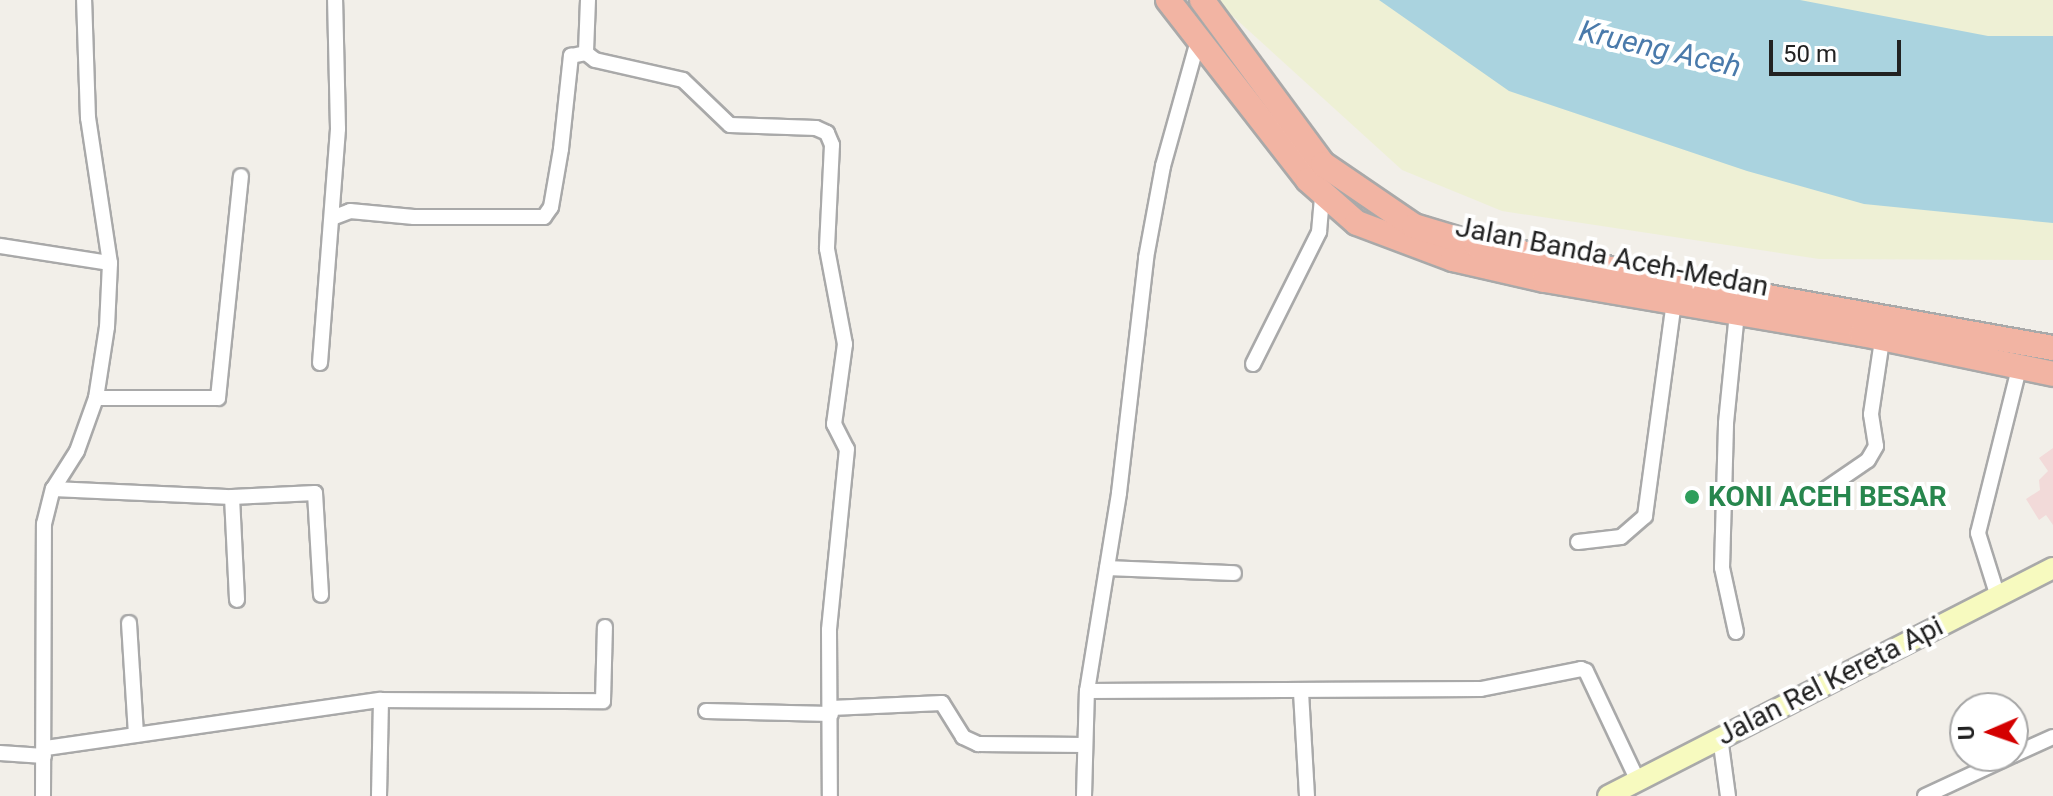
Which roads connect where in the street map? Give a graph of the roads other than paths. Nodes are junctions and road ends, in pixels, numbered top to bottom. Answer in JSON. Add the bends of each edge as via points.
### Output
{"nodes":[{"id":1,"x":84,"y":0,"type":"edge"},
{"id":2,"x":335,"y":0,"type":"edge"},
{"id":3,"x":588,"y":0,"type":"edge"},
{"id":4,"x":1168,"y":0,"type":"edge"},
{"id":5,"x":1202,"y":0,"type":"edge"},
{"id":6,"x":1198,"y":41,"type":"junction"},
{"id":7,"x":586,"y":53,"type":"junction"},
{"id":8,"x":241,"y":176,"type":"dead end"},
{"id":9,"x":1322,"y":195,"type":"junction"},
{"id":10,"x":332,"y":218,"type":"junction"},
{"id":11,"x":0,"y":246,"type":"edge"},
{"id":12,"x":110,"y":263,"type":"junction"},
{"id":13,"x":1674,"y":301,"type":"junction"},
{"id":14,"x":1737,"y":313,"type":"junction"},
{"id":15,"x":1870,"y":328,"type":"junction"},
{"id":16,"x":2053,"y":348,"type":"edge"},
{"id":17,"x":320,"y":363,"type":"dead end"},
{"id":18,"x":1253,"y":364,"type":"dead end"},
{"id":19,"x":2019,"y":368,"type":"junction"},
{"id":20,"x":2053,"y":374,"type":"edge"},
{"id":21,"x":96,"y":398,"type":"junction"},
{"id":22,"x":53,"y":489,"type":"junction"},
{"id":23,"x":1820,"y":493,"type":"dead end"},
{"id":24,"x":232,"y":497,"type":"junction"},
{"id":25,"x":1578,"y":542,"type":"dead end"},
{"id":26,"x":1107,"y":568,"type":"junction"},
{"id":27,"x":2053,"y":568,"type":"edge"},
{"id":28,"x":1234,"y":573,"type":"dead end"},
{"id":29,"x":321,"y":595,"type":"dead end"},
{"id":30,"x":1998,"y":597,"type":"junction"},
{"id":31,"x":237,"y":600,"type":"dead end"},
{"id":32,"x":129,"y":623,"type":"dead end"},
{"id":33,"x":605,"y":627,"type":"dead end"},
{"id":34,"x":1736,"y":632,"type":"dead end"},
{"id":35,"x":1087,"y":691,"type":"junction"},
{"id":36,"x":1301,"y":692,"type":"junction"},
{"id":37,"x":381,"y":700,"type":"junction"},
{"id":38,"x":706,"y":711,"type":"dead end"},
{"id":39,"x":831,"y":711,"type":"junction"},
{"id":40,"x":136,"y":735,"type":"junction"},
{"id":41,"x":1720,"y":737,"type":"junction"},
{"id":42,"x":2053,"y":737,"type":"edge"},
{"id":43,"x":1085,"y":745,"type":"junction"},
{"id":44,"x":2029,"y":748,"type":"edge"},
{"id":45,"x":45,"y":752,"type":"junction"},
{"id":46,"x":0,"y":753,"type":"edge"},
{"id":47,"x":1977,"y":772,"type":"edge"},
{"id":48,"x":1637,"y":779,"type":"junction"},
{"id":49,"x":43,"y":796,"type":"edge"},
{"id":50,"x":379,"y":796,"type":"edge"},
{"id":51,"x":830,"y":796,"type":"edge"},
{"id":52,"x":1084,"y":796,"type":"edge"},
{"id":53,"x":1307,"y":796,"type":"edge"},
{"id":54,"x":1608,"y":796,"type":"edge"},
{"id":55,"x":1728,"y":796,"type":"edge"},
{"id":56,"x":1925,"y":796,"type":"edge"}],
"edges":[{"from":1,"to":12,"type":"street","via":[[88,118]]},
{"from":2,"to":10,"type":"street","via":[[338,129]]},
{"from":3,"to":7,"type":"street"},
{"from":4,"to":6,"type":"highway","name":"Jalan Banda Aceh-Medan"},
{"from":5,"to":15,"type":"highway","name":"Jalan Banda Aceh-Medan","via":[[1323,164],[1414,226],[1477,245]]},
{"from":6,"to":9,"type":"highway","name":"Jalan Banda Aceh-Medan"},
{"from":6,"to":26,"type":"street","via":[[1163,166],[1146,258]]},
{"from":7,"to":10,"type":"street","via":[[571,56],[561,149],[551,207],[544,217],[414,217],[350,211]]},
{"from":7,"to":39,"type":"street","via":[[605,64],[683,80],[730,125],[816,128],[827,133],[832,145],[827,249],[845,344],[834,424],[847,449],[829,630]]},
{"from":8,"to":21,"type":"street","via":[[218,398]]},
{"from":9,"to":13,"type":"highway","name":"Jalan Banda Aceh-Medan","via":[[1357,223],[1453,259]]},
{"from":9,"to":18,"type":"street","via":[[1319,232]]},
{"from":10,"to":17,"type":"street"},
{"from":11,"to":12,"type":"street"},
{"from":12,"to":21,"type":"street"},
{"from":13,"to":14,"type":"highway","name":"Jalan Banda Aceh-Medan"},
{"from":13,"to":25,"type":"street","via":[[1645,516],[1621,537]]},
{"from":14,"to":15,"type":"highway","name":"Jalan Banda Aceh-Medan"},
{"from":14,"to":34,"type":"street","via":[[1726,423],[1722,568]]},
{"from":15,"to":16,"type":"highway","name":"Jalan Banda Aceh-Medan"},
{"from":15,"to":19,"type":"highway","name":"Jalan Banda Aceh-Medan"},
{"from":15,"to":23,"type":"street","via":[[1876,446],[1868,460]]},
{"from":19,"to":20,"type":"highway","name":"Jalan Banda Aceh-Medan"},
{"from":19,"to":30,"type":"street","via":[[1978,533]]},
{"from":21,"to":22,"type":"street","via":[[77,451]]},
{"from":22,"to":24,"type":"street"},
{"from":22,"to":45,"type":"street","via":[[42,543]]},
{"from":24,"to":29,"type":"street","via":[[315,493]]},
{"from":24,"to":31,"type":"street"},
{"from":26,"to":28,"type":"street"},
{"from":26,"to":35,"type":"street"},
{"from":27,"to":30,"type":"main road","name":"Jalan Rel Kereta Api"},
{"from":30,"to":41,"type":"main road","name":"Jalan Rel Kereta Api"},
{"from":32,"to":40,"type":"street"},
{"from":33,"to":37,"type":"street","via":[[603,701]]},
{"from":35,"to":36,"type":"street"},
{"from":35,"to":43,"type":"street"},
{"from":36,"to":48,"type":"street","via":[[1481,689],[1586,671]]},
{"from":36,"to":53,"type":"street"},
{"from":37,"to":40,"type":"street"},
{"from":37,"to":50,"type":"street"},
{"from":38,"to":39,"type":"street"},
{"from":39,"to":43,"type":"street","via":[[942,703],[963,737],[978,744]]},
{"from":39,"to":51,"type":"street"},
{"from":40,"to":45,"type":"street"},
{"from":41,"to":48,"type":"main road","name":"Jalan Rel Kereta Api"},
{"from":41,"to":55,"type":"street"},
{"from":42,"to":44,"type":"street"},
{"from":43,"to":52,"type":"street"},
{"from":45,"to":46,"type":"street"},
{"from":45,"to":49,"type":"street"},
{"from":47,"to":56,"type":"street"},
{"from":48,"to":54,"type":"main road","name":"Jalan Rel Kereta Api"}]}
